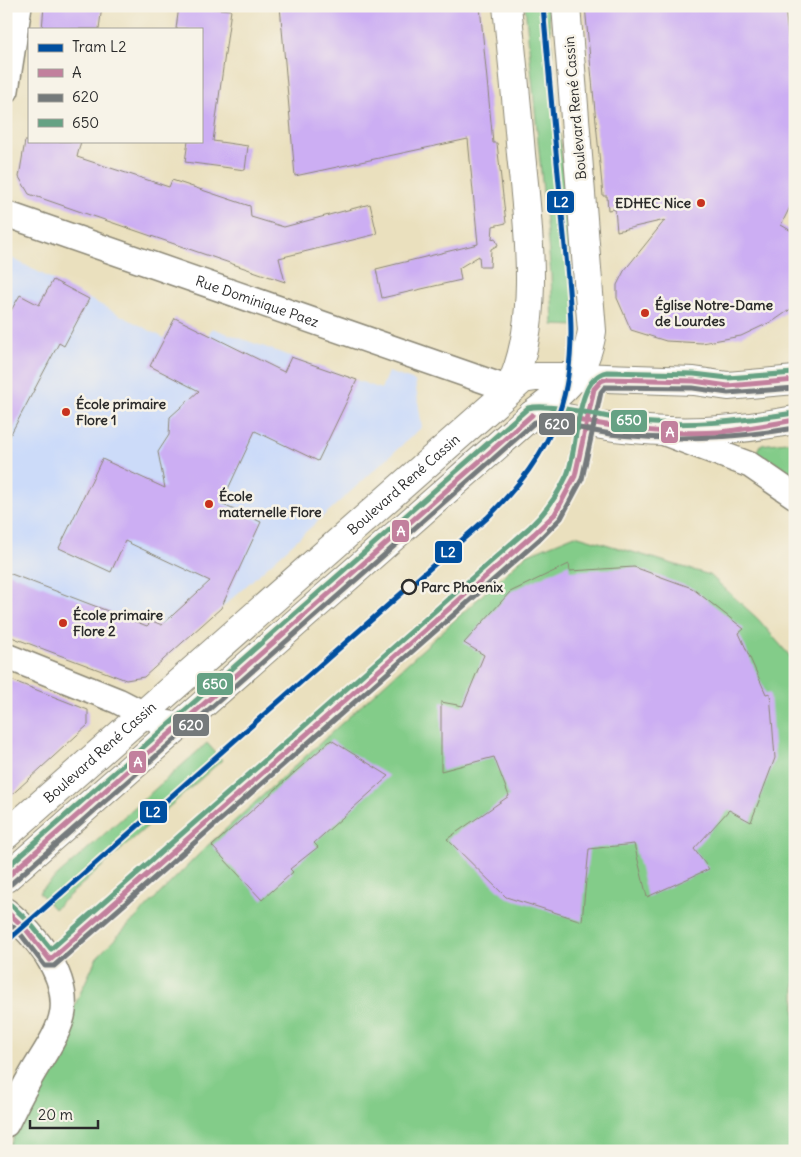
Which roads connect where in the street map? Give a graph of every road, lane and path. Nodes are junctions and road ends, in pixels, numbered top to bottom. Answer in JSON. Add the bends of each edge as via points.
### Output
{"nodes":[{"id":1,"x":19,"y":6,"type":"edge"},
{"id":2,"x":507,"y":6,"type":"edge"},
{"id":3,"x":566,"y":6,"type":"edge"},
{"id":4,"x":6,"y":90,"type":"edge"},
{"id":5,"x":6,"y":214,"type":"edge"},
{"id":6,"x":576,"y":377,"type":"junction"},
{"id":7,"x":795,"y":380,"type":"edge"},
{"id":8,"x":509,"y":390,"type":"junction"},
{"id":9,"x":532,"y":415,"type":"junction"},
{"id":10,"x":795,"y":420,"type":"edge"},
{"id":11,"x":662,"y":432,"type":"junction"},
{"id":12,"x":795,"y":496,"type":"edge"},
{"id":13,"x":6,"y":656,"type":"edge"},
{"id":14,"x":145,"y":713,"type":"junction"},
{"id":15,"x":179,"y":725,"type":"junction"},
{"id":16,"x":6,"y":835,"type":"edge"},
{"id":17,"x":6,"y":878,"type":"edge"},
{"id":18,"x":6,"y":911,"type":"edge"},
{"id":19,"x":6,"y":1124,"type":"edge"}],
"edges":[{"from":1,"to":4,"type":"street"},
{"from":2,"to":8,"type":"main road","name":"Boulevard René Cassin","via":[[529,229],[530,280],[524,339]]},
{"from":3,"to":6,"type":"main road","name":"Boulevard René Cassin","via":[[592,331],[588,354]]},
{"from":5,"to":8,"type":"street","name":"Rue Dominique Paez"},
{"from":6,"to":7,"type":"main road","via":[[694,381],[728,386]]},
{"from":6,"to":8,"type":"main road","via":[[529,377]]},
{"from":6,"to":9,"type":"main road","name":"Boulevard René Cassin"},
{"from":8,"to":9,"type":"main road"},
{"from":8,"to":14,"type":"main road","name":"Boulevard René Cassin"},
{"from":9,"to":11,"type":"main road","via":[[547,414],[588,423]]},
{"from":9,"to":15,"type":"main road","name":"Boulevard René Cassin"},
{"from":10,"to":11,"type":"main road","via":[[721,432]]},
{"from":11,"to":12,"type":"street","via":[[750,465]]},
{"from":13,"to":14,"type":"street"},
{"from":14,"to":15,"type":"street","via":[[159,722]]},
{"from":14,"to":16,"type":"main road","name":"Boulevard René Cassin"},
{"from":15,"to":17,"type":"main road","name":"Boulevard René Cassin"},
{"from":18,"to":19,"type":"street","via":[[24,927],[50,960],[58,980],[63,1010],[57,1029]]}]}
